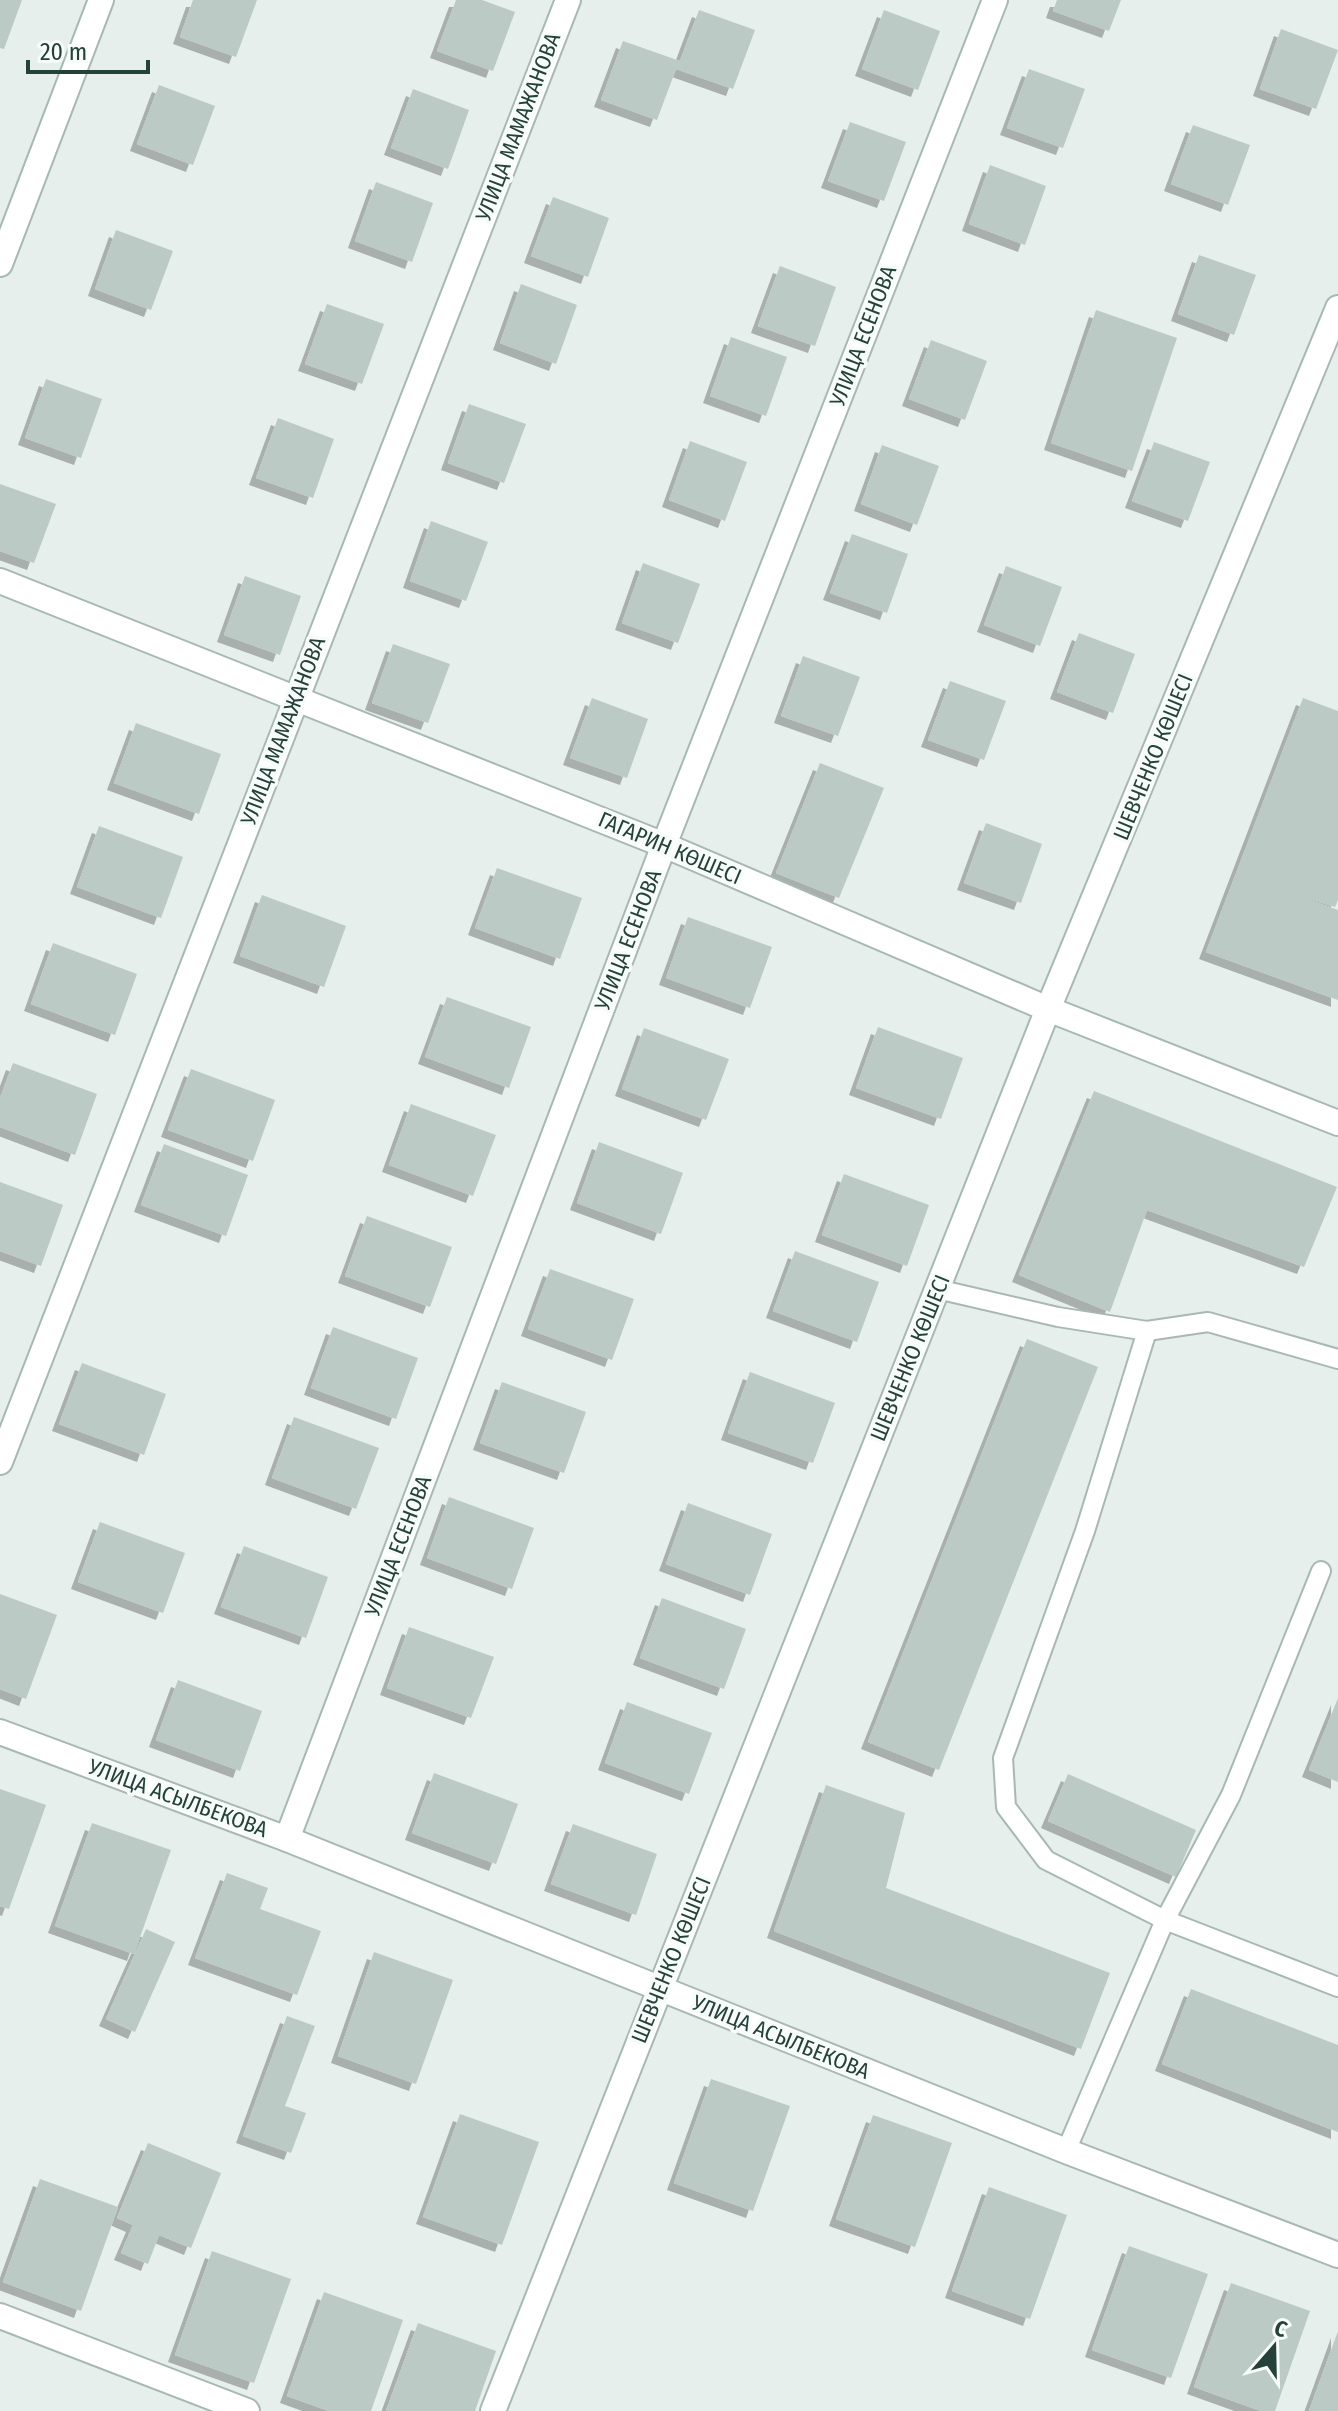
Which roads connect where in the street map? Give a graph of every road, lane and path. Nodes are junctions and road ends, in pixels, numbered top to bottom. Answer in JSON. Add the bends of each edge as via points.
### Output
{"nodes":[{"id":1,"x":101,"y":0,"type":"edge"},
{"id":2,"x":568,"y":0,"type":"edge"},
{"id":3,"x":995,"y":0,"type":"edge"},
{"id":4,"x":0,"y":264,"type":"edge"},
{"id":5,"x":1338,"y":308,"type":"edge"},
{"id":6,"x":0,"y":581,"type":"edge"},
{"id":7,"x":296,"y":698,"type":"junction"},
{"id":8,"x":664,"y":845,"type":"junction"},
{"id":9,"x":1048,"y":1009,"type":"junction"},
{"id":10,"x":1338,"y":1123,"type":"edge"},
{"id":11,"x":937,"y":1289,"type":"junction"},
{"id":12,"x":1147,"y":1331,"type":"junction"},
{"id":13,"x":1338,"y":1359,"type":"edge"},
{"id":14,"x":0,"y":1462,"type":"edge"},
{"id":15,"x":1321,"y":1571,"type":"dead end"},
{"id":16,"x":0,"y":1732,"type":"edge"},
{"id":17,"x":287,"y":1839,"type":"junction"},
{"id":18,"x":1165,"y":1920,"type":"junction"},
{"id":19,"x":1338,"y":1987,"type":"edge"},
{"id":20,"x":660,"y":1989,"type":"junction"},
{"id":21,"x":1066,"y":2151,"type":"junction"},
{"id":22,"x":1338,"y":2255,"type":"edge"},
{"id":23,"x":0,"y":2316,"type":"edge"},
{"id":24,"x":247,"y":2411,"type":"edge"},
{"id":25,"x":493,"y":2411,"type":"edge"}],
"edges":[{"from":1,"to":4,"type":"street"},
{"from":2,"to":7,"type":"street","name":"УЛИЦА МАМАЖАНОВА"},
{"from":3,"to":8,"type":"street","name":"УЛИЦА ЕСЕНОВА"},
{"from":5,"to":9,"type":"street","name":"ШЕВЧЕНКО КӨШЕСІ"},
{"from":6,"to":7,"type":"street","name":"ГАГАРИН КӨШЕСІ"},
{"from":7,"to":8,"type":"street","name":"ГАГАРИН КӨШЕСІ"},
{"from":7,"to":14,"type":"street","name":"УЛИЦА МАМАЖАНОВА"},
{"from":8,"to":9,"type":"street","name":"ГАГАРИН КӨШЕСІ"},
{"from":8,"to":17,"type":"street","name":"УЛИЦА ЕСЕНОВА"},
{"from":9,"to":10,"type":"street","name":"ГАГАРИН КӨШЕСІ"},
{"from":9,"to":11,"type":"street","name":"ШЕВЧЕНКО КӨШЕСІ"},
{"from":11,"to":12,"type":"lane"},
{"from":11,"to":20,"type":"street","name":"ШЕВЧЕНКО КӨШЕСІ"},
{"from":12,"to":13,"type":"lane","via":[[1208,1322]]},
{"from":12,"to":18,"type":"lane","via":[[1085,1531],[1003,1758],[1006,1807],[1046,1860]]},
{"from":15,"to":18,"type":"lane","via":[[1231,1795]]},
{"from":16,"to":17,"type":"street","name":"УЛИЦА АСЫЛБЕКОВА"},
{"from":17,"to":20,"type":"street","name":"УЛИЦА АСЫЛБЕКОВА"},
{"from":18,"to":19,"type":"lane"},
{"from":18,"to":21,"type":"lane"},
{"from":20,"to":21,"type":"street","name":"УЛИЦА АСЫЛБЕКОВА"},
{"from":20,"to":25,"type":"street","name":"ШЕВЧЕНКО КӨШЕСІ"},
{"from":21,"to":22,"type":"street","name":"УЛИЦА АСЫЛБЕКОВА"},
{"from":23,"to":24,"type":"street"}]}
